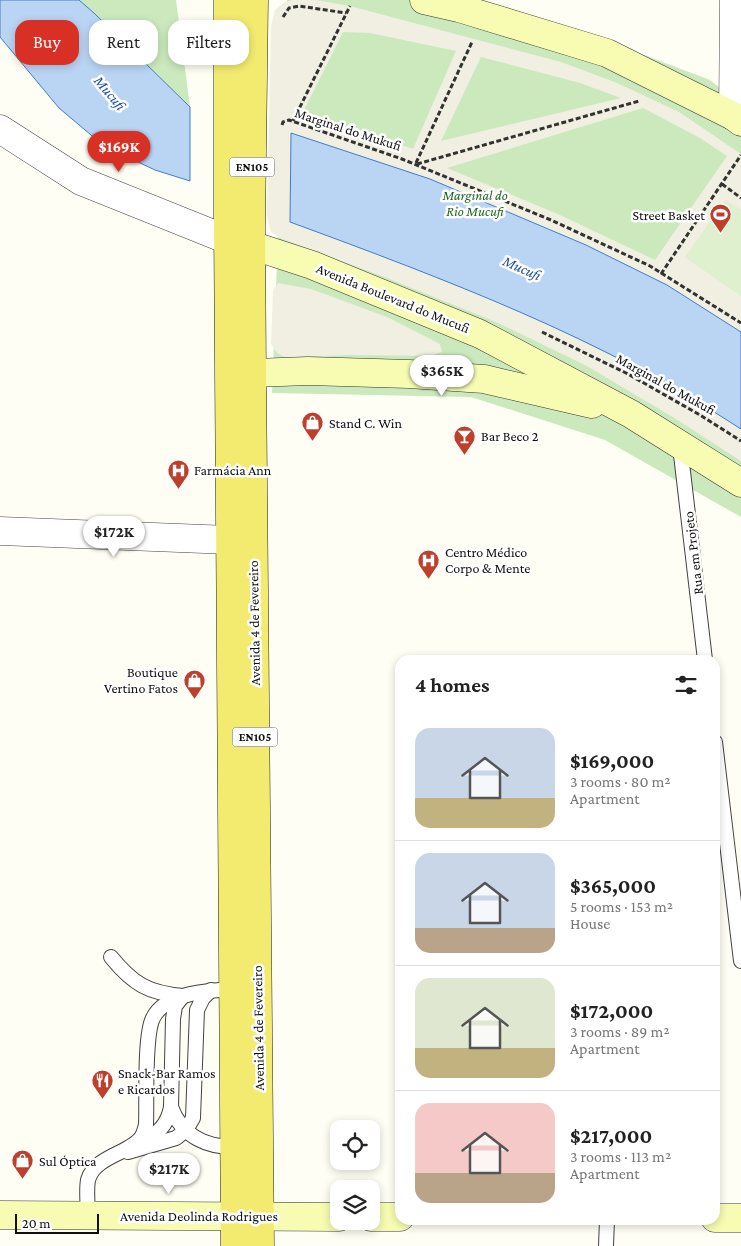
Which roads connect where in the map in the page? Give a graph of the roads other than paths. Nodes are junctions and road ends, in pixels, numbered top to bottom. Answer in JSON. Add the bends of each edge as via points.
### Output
{"nodes":[{"id":1,"x":228,"y":0,"type":"edge"},
{"id":2,"x":424,"y":0,"type":"edge"},
{"id":3,"x":734,"y":0,"type":"edge"},
{"id":4,"x":258,"y":4,"type":"edge"},
{"id":5,"x":240,"y":104,"type":"junction"},
{"id":6,"x":737,"y":119,"type":"edge"},
{"id":7,"x":0,"y":129,"type":"edge"},
{"id":8,"x":240,"y":234,"type":"junction"},
{"id":9,"x":252,"y":373,"type":"junction"},
{"id":10,"x":632,"y":414,"type":"junction"},
{"id":11,"x":680,"y":446,"type":"junction"},
{"id":12,"x":741,"y":484,"type":"edge"},
{"id":13,"x":0,"y":531,"type":"edge"},
{"id":14,"x":230,"y":540,"type":"junction"},
{"id":15,"x":704,"y":655,"type":"edge"},
{"id":16,"x":720,"y":784,"type":"edge"},
{"id":17,"x":111,"y":957,"type":"dead end"},
{"id":18,"x":741,"y":960,"type":"edge"},
{"id":19,"x":234,"y":989,"type":"junction"},
{"id":20,"x":184,"y":996,"type":"junction"},
{"id":21,"x":171,"y":1108,"type":"junction"},
{"id":22,"x":186,"y":1130,"type":"junction"},
{"id":23,"x":247,"y":1146,"type":"junction"},
{"id":24,"x":133,"y":1150,"type":"junction"},
{"id":25,"x":105,"y":1160,"type":"junction"},
{"id":26,"x":0,"y":1215,"type":"edge"},
{"id":27,"x":88,"y":1216,"type":"junction"},
{"id":28,"x":247,"y":1216,"type":"junction"},
{"id":29,"x":330,"y":1216,"type":"edge"},
{"id":30,"x":380,"y":1217,"type":"edge"},
{"id":31,"x":395,"y":1217,"type":"edge"},
{"id":32,"x":720,"y":1218,"type":"edge"},
{"id":33,"x":741,"y":1218,"type":"edge"},
{"id":34,"x":607,"y":1225,"type":"edge"},
{"id":35,"x":235,"y":1246,"type":"edge"},
{"id":36,"x":260,"y":1246,"type":"edge"},
{"id":37,"x":606,"y":1246,"type":"edge"}],
"edges":[{"from":1,"to":5,"type":"main road","name":"Avenida 4 de Fevereiro","number":"EN105"},
{"from":2,"to":6,"type":"street","via":[[607,53]]},
{"from":3,"to":6,"type":"street"},
{"from":4,"to":5,"type":"main road","name":"Avenida 4 de Fevereiro","number":"EN105"},
{"from":5,"to":8,"type":"main road","name":"Avenida 4 de Fevereiro","number":"EN105"},
{"from":7,"to":8,"type":"street","via":[[81,181]]},
{"from":8,"to":9,"type":"main road","name":"Avenida 4 de Fevereiro","number":"EN105"},
{"from":8,"to":10,"type":"street","name":"Avenida Boulevard do Mucufi","via":[[480,334]]},
{"from":8,"to":14,"type":"main road","name":"Avenida 4 de Fevereiro","number":"EN105"},
{"from":9,"to":10,"type":"street","name":"Avenida Boulevard do Mucufi","via":[[308,371],[484,379]]},
{"from":9,"to":19,"type":"main road","name":"Avenida 4 de Fevereiro","number":"EN105"},
{"from":10,"to":11,"type":"street","name":"Avenida Boulevard do Mucufi"},
{"from":11,"to":12,"type":"street","name":"Avenida Boulevard do Mucufi"},
{"from":11,"to":15,"type":"lane","name":"Rua em Projeto"},
{"from":13,"to":14,"type":"street"},
{"from":14,"to":19,"type":"main road","name":"Avenida 4 de Fevereiro","number":"EN105"},
{"from":16,"to":18,"type":"lane"},
{"from":17,"to":20,"type":"lane","via":[[132,979],[147,988],[162,994]]},
{"from":19,"to":20,"type":"lane"},
{"from":19,"to":22,"type":"lane","via":[[203,998],[197,1010],[193,1118]]},
{"from":19,"to":23,"type":"main road","name":"Avenida 4 de Fevereiro","number":"EN105"},
{"from":20,"to":21,"type":"lane","via":[[175,1006],[173,1019]]},
{"from":20,"to":25,"type":"lane","via":[[161,1007],[152,1018],[148,1033],[146,1125],[142,1138]]},
{"from":21,"to":22,"type":"lane","via":[[175,1119]]},
{"from":21,"to":24,"type":"lane","via":[[160,1131]]},
{"from":22,"to":23,"type":"lane","via":[[212,1146]]},
{"from":22,"to":24,"type":"lane","via":[[176,1138]]},
{"from":23,"to":28,"type":"main road","name":"Avenida 4 de Fevereiro","number":"EN105"},
{"from":24,"to":25,"type":"lane"},
{"from":25,"to":27,"type":"lane","via":[[88,1179]]},
{"from":26,"to":27,"type":"street","name":"Avenida Deolinda Rodrigues"},
{"from":27,"to":28,"type":"street","name":"Avenida Deolinda Rodrigues"},
{"from":28,"to":29,"type":"street","name":"Avenida Deolinda Rodrigues"},
{"from":28,"to":35,"type":"main road","name":"Avenida 4 de Fevereiro","number":"EN105"},
{"from":28,"to":36,"type":"main road","name":"Avenida 4 de Fevereiro","number":"EN105"},
{"from":30,"to":31,"type":"street"},
{"from":32,"to":33,"type":"street"},
{"from":34,"to":37,"type":"lane"}]}
